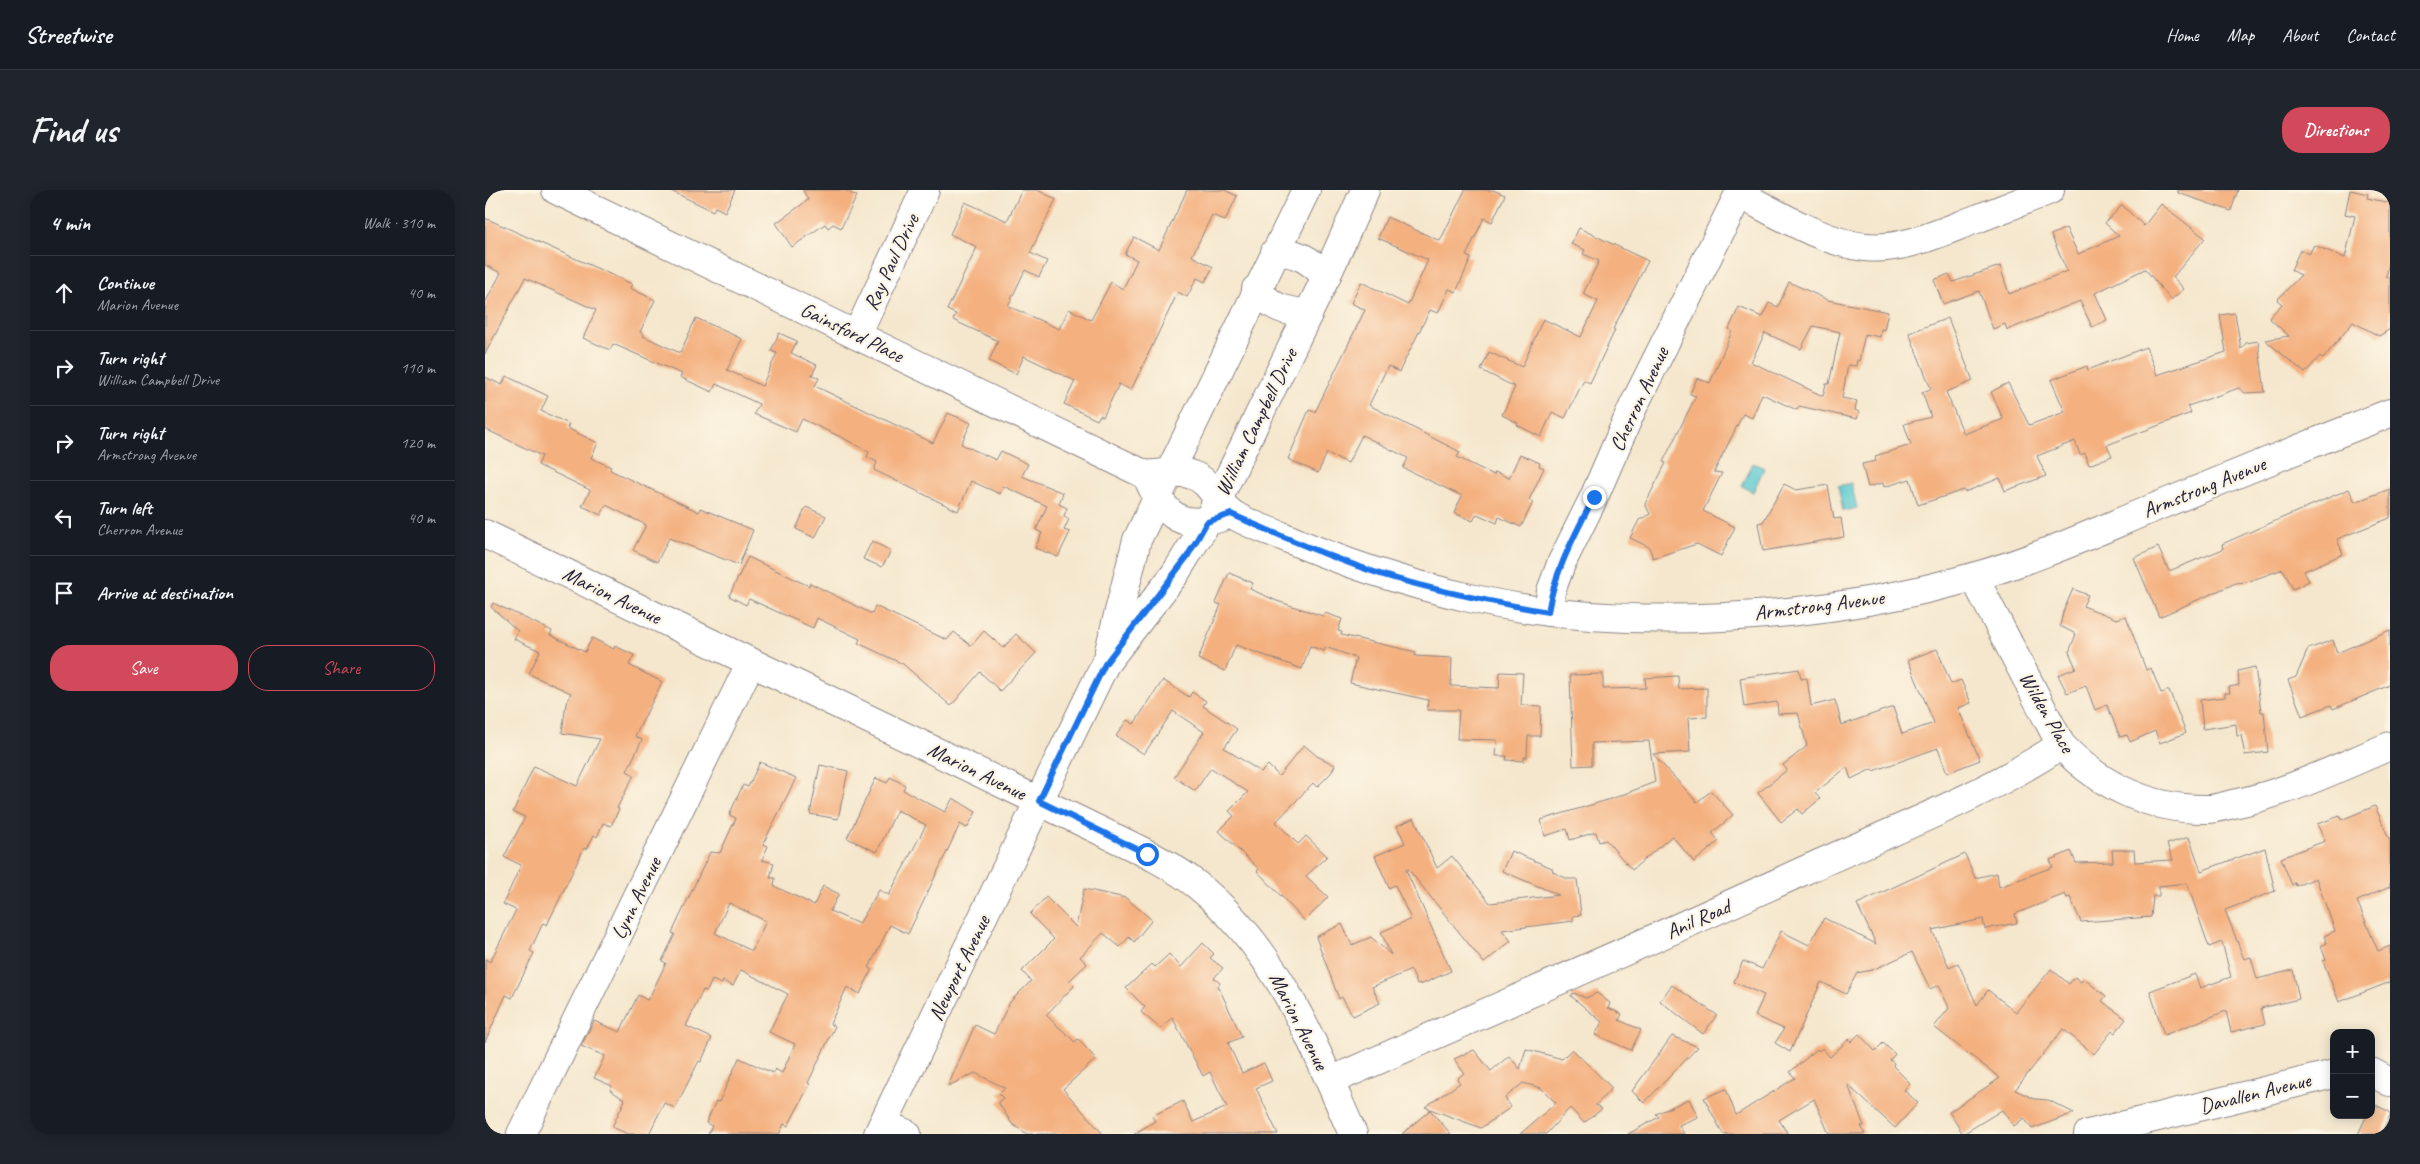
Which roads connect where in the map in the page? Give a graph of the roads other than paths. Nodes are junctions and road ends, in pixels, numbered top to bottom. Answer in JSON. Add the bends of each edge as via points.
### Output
{"nodes":[{"id":1,"x":557,"y":190,"type":"edge"},
{"id":2,"x":925,"y":190,"type":"edge"},
{"id":3,"x":1306,"y":190,"type":"edge"},
{"id":4,"x":1365,"y":190,"type":"edge"},
{"id":5,"x":2050,"y":190,"type":"edge"},
{"id":6,"x":1740,"y":192,"type":"edge"},
{"id":7,"x":1275,"y":252,"type":"junction"},
{"id":8,"x":1326,"y":277,"type":"junction"},
{"id":9,"x":1256,"y":289,"type":"junction"},
{"id":10,"x":1308,"y":314,"type":"junction"},
{"id":11,"x":857,"y":334,"type":"junction"},
{"id":12,"x":2390,"y":413,"type":"edge"},
{"id":13,"x":1157,"y":482,"type":"junction"},
{"id":14,"x":1219,"y":511,"type":"junction"},
{"id":15,"x":485,"y":534,"type":"edge"},
{"id":16,"x":1974,"y":577,"type":"junction"},
{"id":17,"x":1548,"y":612,"type":"junction"},
{"id":18,"x":751,"y":662,"type":"junction"},
{"id":19,"x":1105,"y":664,"type":"junction"},
{"id":20,"x":2061,"y":745,"type":"junction"},
{"id":21,"x":2390,"y":746,"type":"edge"},
{"id":22,"x":1039,"y":801,"type":"junction"},
{"id":23,"x":2390,"y":1059,"type":"edge"},
{"id":24,"x":2375,"y":1064,"type":"edge"},
{"id":25,"x":2375,"y":1074,"type":"edge"},
{"id":26,"x":2330,"y":1075,"type":"edge"},
{"id":27,"x":1330,"y":1081,"type":"junction"},
{"id":28,"x":2390,"y":1082,"type":"edge"},
{"id":29,"x":889,"y":1131,"type":"edge"},
{"id":30,"x":521,"y":1134,"type":"edge"},
{"id":31,"x":1353,"y":1134,"type":"edge"},
{"id":32,"x":2088,"y":1134,"type":"edge"}],
"edges":[{"from":1,"to":11,"type":"street","name":"Gainsford Place"},
{"from":2,"to":11,"type":"street","name":"Ray Paul Drive"},
{"from":3,"to":7,"type":"street","name":"William Campbell Drive"},
{"from":4,"to":8,"type":"street","name":"William Campbell Drive"},
{"from":5,"to":6,"type":"street","via":[[1917,241],[1889,247],[1865,247],[1843,242],[1809,229]]},
{"from":6,"to":17,"type":"street","name":"Cherron Avenue","via":[[1633,408],[1561,564],[1551,591]]},
{"from":7,"to":8,"type":"street","via":[[1305,258]]},
{"from":7,"to":9,"type":"street","name":"William Campbell Drive"},
{"from":8,"to":10,"type":"street","name":"William Campbell Drive"},
{"from":9,"to":10,"type":"street","via":[[1275,307]]},
{"from":9,"to":13,"type":"street","name":"William Campbell Drive"},
{"from":10,"to":14,"type":"street","name":"William Campbell Drive"},
{"from":11,"to":13,"type":"street","name":"Gainsford Place"},
{"from":12,"to":16,"type":"street","name":"Armstrong Avenue","via":[[2066,544]]},
{"from":13,"to":14,"type":"street","via":[[1195,476]]},
{"from":13,"to":14,"type":"street","via":[[1165,509],[1176,519]]},
{"from":13,"to":19,"type":"street","name":"William Campbell Drive","via":[[1137,540]]},
{"from":14,"to":17,"type":"street","name":"Armstrong Avenue","via":[[1379,574],[1488,602]]},
{"from":14,"to":19,"type":"street","name":"William Campbell Drive"},
{"from":15,"to":18,"type":"street","name":"Marion Avenue"},
{"from":16,"to":17,"type":"street","name":"Armstrong Avenue","via":[[1892,596],[1790,612],[1663,617]]},
{"from":16,"to":20,"type":"street","name":"Wilden Place"},
{"from":18,"to":22,"type":"street","name":"Marion Avenue"},
{"from":18,"to":30,"type":"street","name":"Lynn Avenue"},
{"from":19,"to":22,"type":"street","name":"William Campbell Drive"},
{"from":20,"to":21,"type":"street","name":"Wilden Place","via":[[2080,765],[2120,790],[2173,806],[2207,809],[2280,792]]},
{"from":20,"to":27,"type":"street","name":"Anil Road","via":[[2019,771],[1911,823],[1513,1003]]},
{"from":22,"to":27,"type":"street","name":"Marion Avenue","via":[[1147,854],[1197,884],[1269,962],[1294,1003]]},
{"from":22,"to":29,"type":"street","name":"Newport Avenue"},
{"from":23,"to":24,"type":"street"},
{"from":25,"to":28,"type":"street"},
{"from":26,"to":32,"type":"street","name":"Davallen Avenue"},
{"from":27,"to":31,"type":"street","name":"Marion Avenue"}]}
